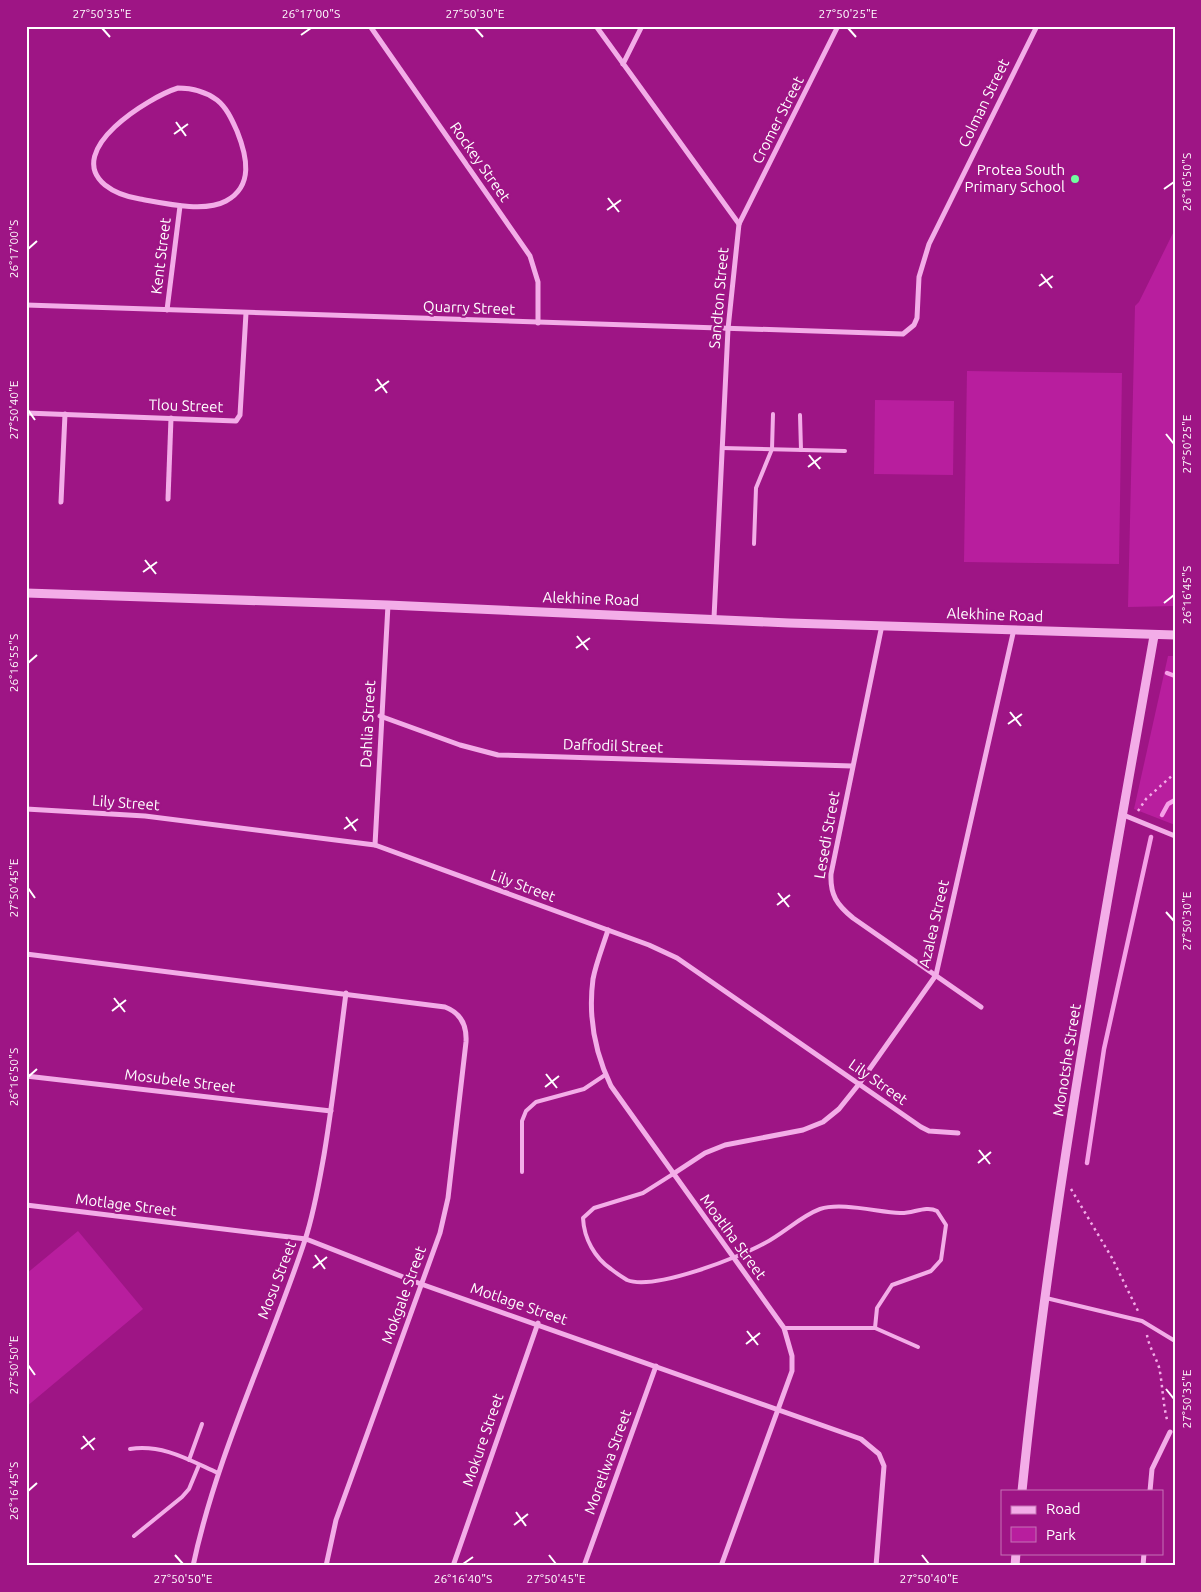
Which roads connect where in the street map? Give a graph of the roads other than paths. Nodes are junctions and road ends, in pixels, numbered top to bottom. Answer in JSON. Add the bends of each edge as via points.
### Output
{"nodes":[{"id":1,"x":370,"y":26,"type":"edge"},
{"id":2,"x":596,"y":26,"type":"edge"},
{"id":3,"x":642,"y":26,"type":"edge"},
{"id":4,"x":838,"y":26,"type":"edge"},
{"id":5,"x":1037,"y":26,"type":"edge"},
{"id":6,"x":623,"y":64,"type":"junction"},
{"id":7,"x":180,"y":206,"type":"junction"},
{"id":8,"x":739,"y":224,"type":"junction"},
{"id":9,"x":26,"y":305,"type":"edge"},
{"id":10,"x":167,"y":310,"type":"junction"},
{"id":11,"x":246,"y":312,"type":"junction"},
{"id":12,"x":538,"y":323,"type":"junction"},
{"id":13,"x":728,"y":330,"type":"junction"},
{"id":14,"x":909,"y":330,"type":"joint"},
{"id":15,"x":26,"y":413,"type":"edge"},
{"id":16,"x":65,"y":414,"type":"junction"},
{"id":17,"x":773,"y":414,"type":"dead end"},
{"id":18,"x":800,"y":415,"type":"dead end"},
{"id":19,"x":171,"y":418,"type":"junction"},
{"id":20,"x":722,"y":448,"type":"junction"},
{"id":21,"x":772,"y":449,"type":"junction"},
{"id":22,"x":801,"y":450,"type":"junction"},
{"id":23,"x":845,"y":451,"type":"dead end"},
{"id":24,"x":168,"y":499,"type":"dead end"},
{"id":25,"x":61,"y":502,"type":"dead end"},
{"id":26,"x":754,"y":544,"type":"dead end"},
{"id":27,"x":26,"y":593,"type":"edge"},
{"id":28,"x":388,"y":605,"type":"junction"},
{"id":29,"x":714,"y":618,"type":"junction"},
{"id":30,"x":882,"y":625,"type":"junction"},
{"id":31,"x":1014,"y":629,"type":"junction"},
{"id":32,"x":1175,"y":635,"type":"edge"},
{"id":33,"x":1154,"y":636,"type":"junction"},
{"id":34,"x":380,"y":716,"type":"junction"},
{"id":35,"x":852,"y":766,"type":"junction"},
{"id":36,"x":26,"y":809,"type":"edge"},
{"id":37,"x":1121,"y":814,"type":"junction"},
{"id":38,"x":1175,"y":836,"type":"edge"},
{"id":39,"x":375,"y":845,"type":"junction"},
{"id":40,"x":608,"y":930,"type":"junction"},
{"id":41,"x":26,"y":954,"type":"edge"},
{"id":42,"x":936,"y":975,"type":"junction"},
{"id":43,"x":346,"y":993,"type":"junction"},
{"id":44,"x":981,"y":1007,"type":"dead end"},
{"id":45,"x":605,"y":1075,"type":"junction"},
{"id":46,"x":26,"y":1076,"type":"edge"},
{"id":47,"x":859,"y":1084,"type":"junction"},
{"id":48,"x":331,"y":1111,"type":"junction"},
{"id":49,"x":958,"y":1133,"type":"dead end"},
{"id":50,"x":522,"y":1172,"type":"dead end"},
{"id":51,"x":673,"y":1174,"type":"junction"},
{"id":52,"x":26,"y":1205,"type":"edge"},
{"id":53,"x":306,"y":1239,"type":"junction"},
{"id":54,"x":732,"y":1257,"type":"junction"},
{"id":55,"x":421,"y":1284,"type":"junction"},
{"id":56,"x":1046,"y":1298,"type":"junction"},
{"id":57,"x":538,"y":1323,"type":"junction"},
{"id":58,"x":784,"y":1328,"type":"junction"},
{"id":59,"x":875,"y":1328,"type":"junction"},
{"id":60,"x":1175,"y":1341,"type":"edge"},
{"id":61,"x":918,"y":1347,"type":"dead end"},
{"id":62,"x":656,"y":1366,"type":"junction"},
{"id":63,"x":778,"y":1410,"type":"junction"},
{"id":64,"x":202,"y":1424,"type":"dead end"},
{"id":65,"x":1170,"y":1432,"type":"road end"},
{"id":66,"x":130,"y":1449,"type":"dead end"},
{"id":67,"x":189,"y":1460,"type":"junction"},
{"id":68,"x":199,"y":1465,"type":"junction"},
{"id":69,"x":218,"y":1474,"type":"junction"},
{"id":70,"x":1022,"y":1490,"type":"edge"},
{"id":71,"x":1150,"y":1490,"type":"edge"},
{"id":72,"x":134,"y":1536,"type":"dead end"},
{"id":73,"x":193,"y":1566,"type":"edge"},
{"id":74,"x":326,"y":1566,"type":"edge"},
{"id":75,"x":453,"y":1566,"type":"edge"},
{"id":76,"x":584,"y":1566,"type":"edge"},
{"id":77,"x":721,"y":1566,"type":"edge"},
{"id":78,"x":876,"y":1566,"type":"edge"}],
"edges":[{"from":1,"to":12,"type":"street","name":"Rockey Street","via":[[530,256],[538,282]]},
{"from":2,"to":6,"type":"street"},
{"from":3,"to":6,"type":"street"},
{"from":4,"to":8,"type":"street","name":"Cromer Street"},
{"from":5,"to":14,"type":"street","name":"Colman Street","via":[[929,244],[919,277],[917,318]]},
{"from":6,"to":8,"type":"street"},
{"from":7,"to":7,"type":"street","name":"Kent Street","via":[[132,198],[110,189],[94,171],[94,161],[97,148],[113,128],[155,97],[178,88],[191,88],[205,92],[224,108],[244,148],[247,162],[245,178],[237,193],[225,202]]},
{"from":7,"to":10,"type":"street","name":"Kent Street"},
{"from":8,"to":13,"type":"street","name":"Sandton Street"},
{"from":9,"to":10,"type":"street","name":"Quarry Street"},
{"from":10,"to":11,"type":"street","name":"Quarry Street"},
{"from":11,"to":12,"type":"street","name":"Quarry Street"},
{"from":11,"to":19,"type":"street","name":"Tlou Street","via":[[239,418],[236,421]]},
{"from":12,"to":13,"type":"street","name":"Quarry Street"},
{"from":13,"to":14,"type":"street","name":"Quarry Street","via":[[894,335]]},
{"from":13,"to":20,"type":"street","name":"Sandton Street"},
{"from":15,"to":16,"type":"street","name":"Tlou Street"},
{"from":16,"to":19,"type":"street","name":"Tlou Street"},
{"from":16,"to":25,"type":"street"},
{"from":17,"to":21,"type":"lane"},
{"from":18,"to":22,"type":"lane"},
{"from":19,"to":24,"type":"street"},
{"from":20,"to":21,"type":"lane"},
{"from":20,"to":29,"type":"street","name":"Sandton Street"},
{"from":21,"to":22,"type":"lane"},
{"from":21,"to":26,"type":"lane","via":[[756,488]]},
{"from":22,"to":23,"type":"lane"},
{"from":27,"to":28,"type":"street","name":"Alekhine Road"},
{"from":28,"to":29,"type":"street","name":"Alekhine Road"},
{"from":28,"to":34,"type":"street","name":"Dahlia Street"},
{"from":29,"to":30,"type":"street","name":"Alekhine Road"},
{"from":30,"to":31,"type":"street","name":"Alekhine Road"},
{"from":30,"to":35,"type":"street","name":"Lesedi Street"},
{"from":31,"to":33,"type":"street","name":"Alekhine Road"},
{"from":31,"to":42,"type":"street","name":"Azalea Street"},
{"from":32,"to":33,"type":"street","name":"Alekhine Road"},
{"from":33,"to":37,"type":"street","name":"Monotshe Street"},
{"from":34,"to":35,"type":"street","name":"Daffodil Street","via":[[498,755]]},
{"from":34,"to":39,"type":"street","name":"Dahlia Street"},
{"from":35,"to":42,"type":"street","name":"Lesedi Street","via":[[831,874],[832,895],[853,918]]},
{"from":36,"to":39,"type":"street","name":"Lily Street","via":[[163,818]]},
{"from":37,"to":38,"type":"street"},
{"from":37,"to":56,"type":"street","name":"Monotshe Street","via":[[1061,1182]]},
{"from":39,"to":40,"type":"street","name":"Lily Street"},
{"from":40,"to":45,"type":"street","name":"Moatlha Street","via":[[594,979],[592,1010],[594,1040]]},
{"from":40,"to":47,"type":"street","name":"Lily Street","via":[[677,958]]},
{"from":41,"to":43,"type":"street"},
{"from":42,"to":44,"type":"street","name":"Lesedi Street"},
{"from":42,"to":47,"type":"street","name":"Azalea Street"},
{"from":43,"to":48,"type":"street","name":"Mosu Street"},
{"from":43,"to":55,"type":"street","name":"Mokgale Street","via":[[445,1007],[457,1013],[464,1023],[466,1042],[448,1198],[440,1234]]},
{"from":45,"to":50,"type":"lane","via":[[584,1089],[536,1102],[526,1111],[522,1121]]},
{"from":45,"to":51,"type":"street","name":"Moatlha Street"},
{"from":46,"to":48,"type":"street","name":"Mosubele Street"},
{"from":47,"to":49,"type":"street","name":"Lily Street","via":[[921,1128]]},
{"from":47,"to":51,"type":"street","name":"Azalea Street","via":[[839,1109],[823,1122],[803,1130],[725,1145],[705,1153]]},
{"from":48,"to":53,"type":"street","name":"Mosu Street"},
{"from":51,"to":54,"type":"street","name":"Moatlha Street"},
{"from":51,"to":54,"type":"lane","via":[[643,1193],[588,1212],[583,1218],[583,1228],[594,1254],[628,1280],[642,1282],[686,1274]]},
{"from":52,"to":53,"type":"street","name":"Motlage Street"},
{"from":53,"to":55,"type":"street","name":"Motlage Street"},
{"from":53,"to":69,"type":"street","name":"Mosu Street"},
{"from":54,"to":58,"type":"street","name":"Moatlha Street"},
{"from":54,"to":59,"type":"lane","via":[[766,1243],[820,1209],[834,1206],[908,1213],[933,1209],[941,1215],[946,1226],[941,1260],[931,1271],[892,1285],[877,1308]]},
{"from":55,"to":57,"type":"street","name":"Motlage Street"},
{"from":55,"to":74,"type":"street","name":"Mokgale Street","via":[[336,1520]]},
{"from":56,"to":60,"type":"lane","via":[[1142,1321]]},
{"from":56,"to":70,"type":"street","name":"Monotshe Street","via":[[1037,1350]]},
{"from":57,"to":62,"type":"street","name":"Motlage Street"},
{"from":57,"to":75,"type":"street","name":"Mokure Street"},
{"from":58,"to":59,"type":"lane"},
{"from":58,"to":63,"type":"street","name":"Moatlha Street","via":[[792,1356],[792,1371]]},
{"from":59,"to":61,"type":"lane"},
{"from":62,"to":63,"type":"street","name":"Motlage Street"},
{"from":62,"to":76,"type":"street","name":"Moretlwa Street"},
{"from":63,"to":77,"type":"street","name":"Moatlha Street"},
{"from":63,"to":78,"type":"street","name":"Motlage Street","via":[[861,1439],[878,1454],[884,1466],[884,1478]]},
{"from":64,"to":67,"type":"lane"},
{"from":65,"to":71,"type":"street","via":[[1152,1469]]},
{"from":66,"to":67,"type":"lane","via":[[159,1449]]},
{"from":67,"to":68,"type":"lane"},
{"from":68,"to":69,"type":"lane"},
{"from":68,"to":72,"type":"lane","via":[[182,1497]]},
{"from":69,"to":73,"type":"street","name":"Mosu Street"}]}
